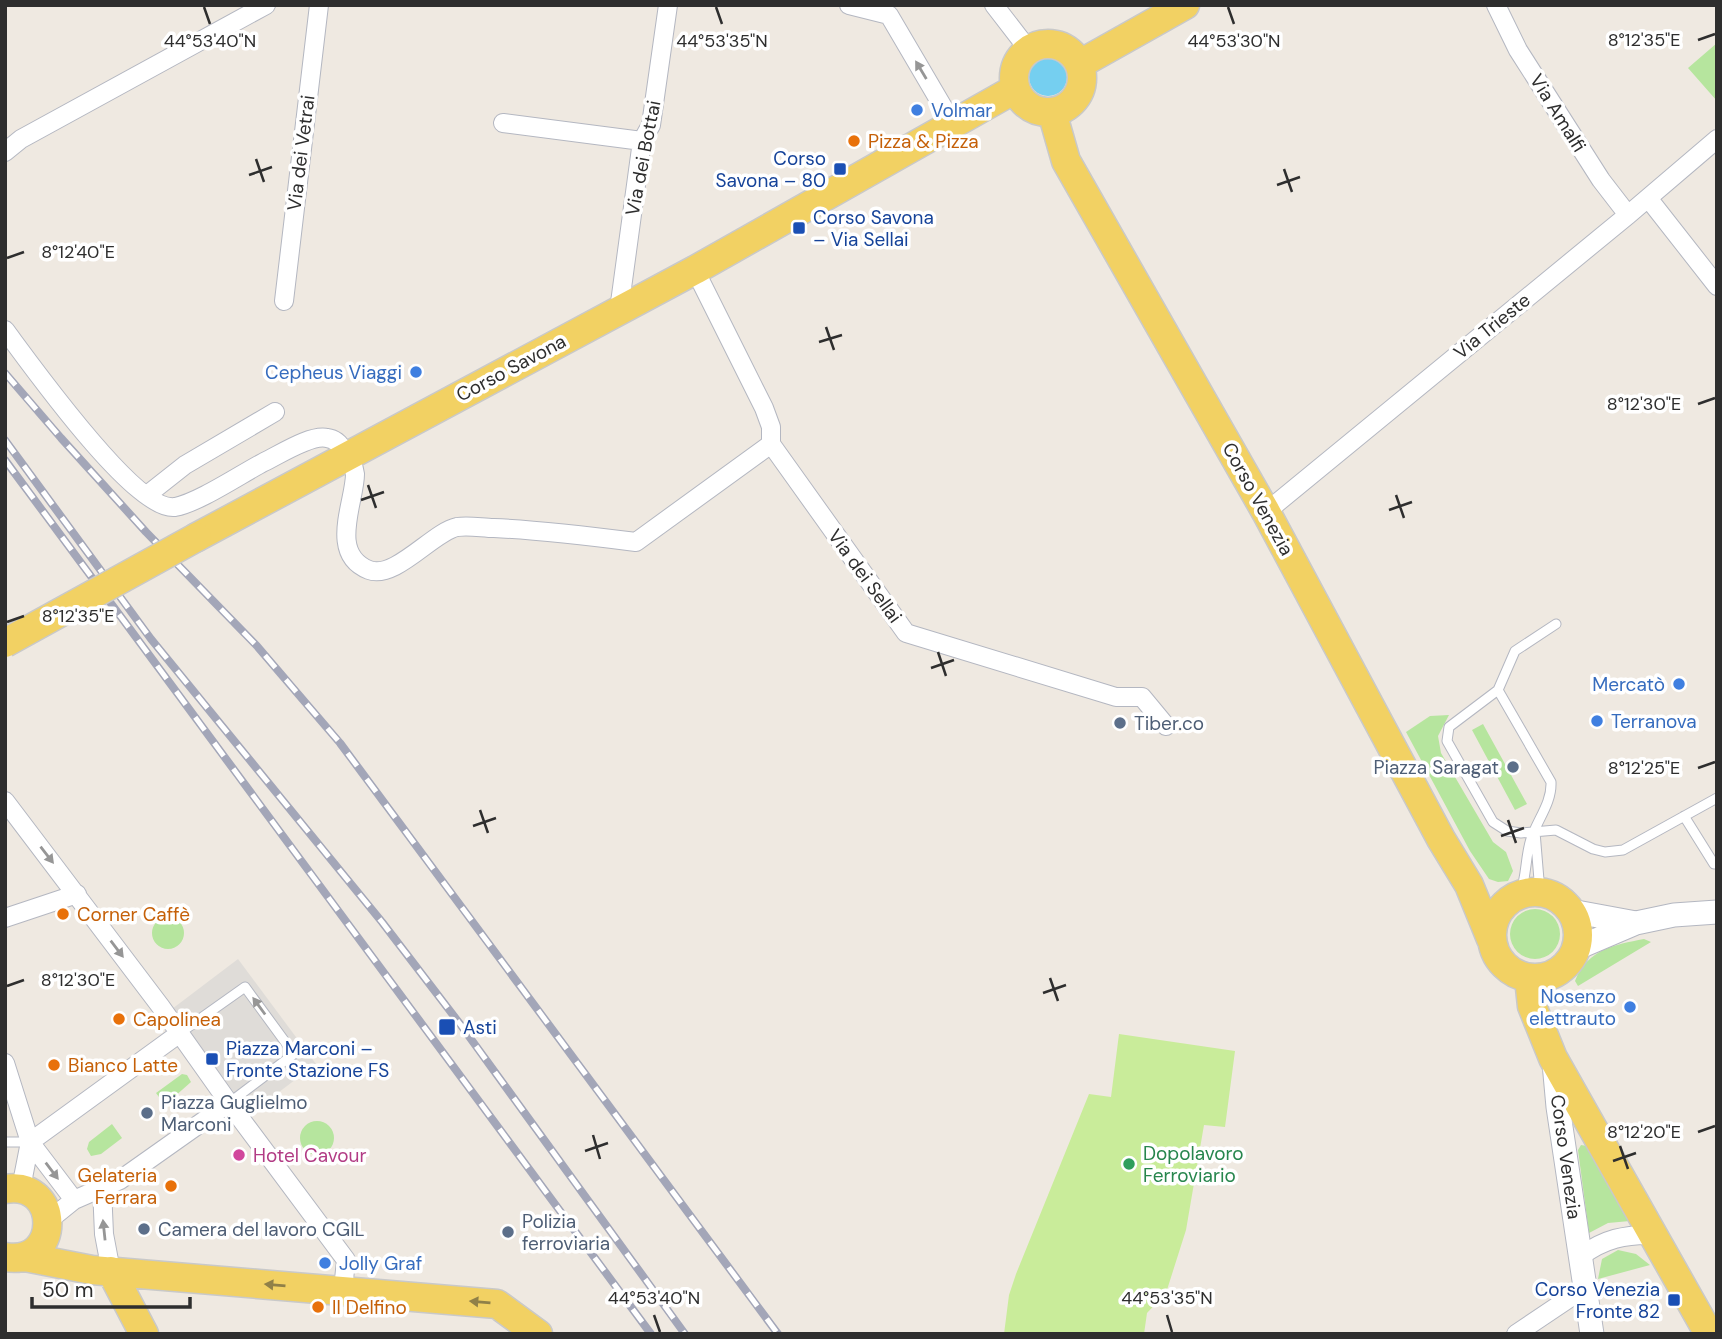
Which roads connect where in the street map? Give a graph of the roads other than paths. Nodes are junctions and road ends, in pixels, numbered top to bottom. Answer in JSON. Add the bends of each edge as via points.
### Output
{"nodes":[{"id":1,"x":266,"y":5,"type":"edge"},
{"id":2,"x":319,"y":5,"type":"edge"},
{"id":3,"x":668,"y":5,"type":"edge"},
{"id":4,"x":849,"y":5,"type":"edge"},
{"id":5,"x":994,"y":5,"type":"edge"},
{"id":6,"x":1185,"y":5,"type":"edge"},
{"id":7,"x":1496,"y":5,"type":"edge"},
{"id":8,"x":889,"y":10,"type":"edge"},
{"id":9,"x":1028,"y":49,"type":"junction"},
{"id":10,"x":1080,"y":64,"type":"junction"},
{"id":11,"x":1015,"y":89,"type":"junction"},
{"id":12,"x":1052,"y":112,"type":"junction"},
{"id":13,"x":503,"y":123,"type":"dead end"},
{"id":14,"x":953,"y":124,"type":"junction"},
{"id":15,"x":1717,"y":139,"type":"edge"},
{"id":16,"x":642,"y":141,"type":"junction"},
{"id":17,"x":5,"y":152,"type":"edge"},
{"id":18,"x":1648,"y":198,"type":"junction"},
{"id":19,"x":1628,"y":215,"type":"junction"},
{"id":20,"x":695,"y":270,"type":"junction"},
{"id":21,"x":1717,"y":286,"type":"edge"},
{"id":22,"x":284,"y":301,"type":"dead end"},
{"id":23,"x":619,"y":310,"type":"junction"},
{"id":24,"x":5,"y":330,"type":"edge"},
{"id":25,"x":275,"y":412,"type":"dead end"},
{"id":26,"x":771,"y":444,"type":"junction"},
{"id":27,"x":347,"y":456,"type":"junction"},
{"id":28,"x":147,"y":495,"type":"junction"},
{"id":29,"x":1266,"y":512,"type":"junction"},
{"id":30,"x":1556,"y":624,"type":"dead end"},
{"id":31,"x":5,"y":643,"type":"edge"},
{"id":32,"x":1498,"y":690,"type":"junction"},
{"id":33,"x":1166,"y":726,"type":"dead end"},
{"id":34,"x":1717,"y":798,"type":"edge"},
{"id":35,"x":5,"y":801,"type":"edge"},
{"id":36,"x":1684,"y":816,"type":"junction"},
{"id":37,"x":1535,"y":832,"type":"junction"},
{"id":38,"x":1717,"y":864,"type":"edge"},
{"id":39,"x":1469,"y":885,"type":"junction"},
{"id":40,"x":76,"y":894,"type":"junction"},
{"id":41,"x":1523,"y":896,"type":"junction"},
{"id":42,"x":1571,"y":911,"type":"junction"},
{"id":43,"x":1717,"y":912,"type":"edge"},
{"id":44,"x":5,"y":918,"type":"edge"},
{"id":45,"x":1636,"y":923,"type":"junction"},
{"id":46,"x":1491,"y":939,"type":"junction"},
{"id":47,"x":1575,"y":949,"type":"junction"},
{"id":48,"x":1528,"y":978,"type":"junction"},
{"id":49,"x":180,"y":1033,"type":"junction"},
{"id":50,"x":1553,"y":1058,"type":"junction"},
{"id":51,"x":5,"y":1063,"type":"edge"},
{"id":52,"x":229,"y":1103,"type":"junction"},
{"id":53,"x":5,"y":1142,"type":"edge"},
{"id":54,"x":30,"y":1142,"type":"junction"},
{"id":55,"x":102,"y":1188,"type":"junction"},
{"id":56,"x":13,"y":1189,"type":"edge"},
{"id":57,"x":74,"y":1200,"type":"junction"},
{"id":58,"x":48,"y":1226,"type":"junction"},
{"id":59,"x":1654,"y":1235,"type":"junction"},
{"id":60,"x":1581,"y":1256,"type":"junction"},
{"id":61,"x":11,"y":1259,"type":"edge"},
{"id":62,"x":102,"y":1271,"type":"junction"},
{"id":63,"x":1586,"y":1287,"type":"junction"},
{"id":64,"x":343,"y":1290,"type":"junction"},
{"id":65,"x":144,"y":1334,"type":"edge"},
{"id":66,"x":538,"y":1334,"type":"edge"},
{"id":67,"x":1516,"y":1334,"type":"edge"},
{"id":68,"x":1592,"y":1334,"type":"edge"},
{"id":69,"x":1709,"y":1334,"type":"edge"}],
"edges":[{"from":1,"to":17,"type":"street"},
{"from":2,"to":22,"type":"street","name":"Via dei Vetrai"},
{"from":3,"to":16,"type":"street","name":"Via dei Bottai","via":[[652,125]]},
{"from":4,"to":8,"type":"street"},
{"from":5,"to":9,"type":"street"},
{"from":6,"to":10,"type":"main road"},
{"from":7,"to":19,"type":"street","name":"Via Amalfi","via":[[1518,50]]},
{"from":14,"to":8,"type":"street","one_way":true},
{"from":9,"to":10,"type":"main road","via":[[1057,44]]},
{"from":9,"to":11,"type":"main road","via":[[1015,67]]},
{"from":10,"to":12,"type":"main road","via":[[1077,95],[1071,104]]},
{"from":11,"to":12,"type":"main road","via":[[1029,107]]},
{"from":11,"to":14,"type":"main road","name":"Corso Savona"},
{"from":12,"to":29,"type":"main road","name":"Corso Venezia","via":[[1066,161]]},
{"from":13,"to":16,"type":"street"},
{"from":14,"to":20,"type":"main road","name":"Corso Savona"},
{"from":15,"to":18,"type":"street","name":"Via Trieste"},
{"from":16,"to":23,"type":"street","name":"Via dei Bottai"},
{"from":18,"to":19,"type":"street","name":"Via Trieste"},
{"from":18,"to":21,"type":"street"},
{"from":19,"to":29,"type":"street","name":"Via Trieste"},
{"from":20,"to":23,"type":"main road","name":"Corso Savona"},
{"from":20,"to":26,"type":"street","name":"Via dei Sellai","via":[[764,408]]},
{"from":23,"to":27,"type":"main road","name":"Corso Savona"},
{"from":24,"to":28,"type":"street","via":[[79,428]]},
{"from":25,"to":28,"type":"street","via":[[185,466]]},
{"from":26,"to":27,"type":"street","via":[[636,542],[537,530],[456,527],[377,571],[357,562],[346,538],[355,472]]},
{"from":26,"to":33,"type":"street","name":"Via dei Sellai","via":[[906,633],[1116,697],[1142,697]]},
{"from":27,"to":28,"type":"street","via":[[339,443],[326,437],[303,442],[176,507]]},
{"from":27,"to":31,"type":"main road","name":"Corso Savona","bridge":true},
{"from":29,"to":39,"type":"main road","name":"Corso Venezia"},
{"from":30,"to":32,"type":"lane","via":[[1515,651]]},
{"from":32,"to":37,"type":"lane","via":[[1551,782]]},
{"from":32,"to":37,"type":"lane","via":[[1449,727],[1447,741],[1493,822],[1507,831]]},
{"from":34,"to":36,"type":"lane"},
{"from":35,"to":40,"type":"street","one_way":true},
{"from":36,"to":37,"type":"lane","via":[[1616,852],[1593,849],[1556,830]]},
{"from":36,"to":38,"type":"lane"},
{"from":37,"to":41,"type":"lane"},
{"from":37,"to":41,"type":"lane"},
{"from":39,"to":41,"type":"main road","via":[[1489,895]]},
{"from":39,"to":46,"type":"main road","name":"Corso Venezia"},
{"from":40,"to":44,"type":"street"},
{"from":40,"to":49,"type":"street","one_way":true},
{"from":41,"to":42,"type":"main road","via":[[1552,895]]},
{"from":41,"to":46,"type":"main road","via":[[1498,911]]},
{"from":42,"to":45,"type":"street"},
{"from":42,"to":47,"type":"main road","via":[[1578,934]]},
{"from":43,"to":45,"type":"street"},
{"from":45,"to":47,"type":"street"},
{"from":46,"to":48,"type":"main road","via":[[1503,965]]},
{"from":47,"to":48,"type":"main road","via":[[1557,972]]},
{"from":48,"to":50,"type":"main road","name":"Corso Venezia","via":[[1532,1006]]},
{"from":49,"to":52,"type":"street"},
{"from":52,"to":49,"type":"lane","one_way":true,"via":[[294,1054],[245,987]]},
{"from":49,"to":54,"type":"street"},
{"from":50,"to":59,"type":"main road","name":"Corso Venezia"},
{"from":50,"to":60,"type":"street","name":"Corso Venezia"},
{"from":51,"to":54,"type":"street"},
{"from":52,"to":55,"type":"street"},
{"from":52,"to":64,"type":"street","via":[[346,1260]]},
{"from":53,"to":54,"type":"lane"},
{"from":54,"to":56,"type":"street"},
{"from":54,"to":57,"type":"street","one_way":true},
{"from":55,"to":57,"type":"street"},
{"from":62,"to":55,"type":"street","one_way":true},
{"from":56,"to":58,"type":"main road","via":[[40,1200]]},
{"from":57,"to":58,"type":"street"},
{"from":58,"to":61,"type":"main road","via":[[35,1251]]},
{"from":58,"to":62,"type":"main road"},
{"from":59,"to":60,"type":"street","name":"Corso Venezia","via":[[1613,1238]]},
{"from":59,"to":69,"type":"main road","name":"Corso Venezia"},
{"from":60,"to":63,"type":"street","name":"Corso Venezia"},
{"from":61,"to":62,"type":"main road"},
{"from":64,"to":62,"type":"main road","one_way":true},
{"from":62,"to":65,"type":"main road"},
{"from":63,"to":67,"type":"street"},
{"from":63,"to":68,"type":"street","name":"Corso Venezia"},
{"from":66,"to":64,"type":"main road","one_way":true,"via":[[497,1304]]}]}
